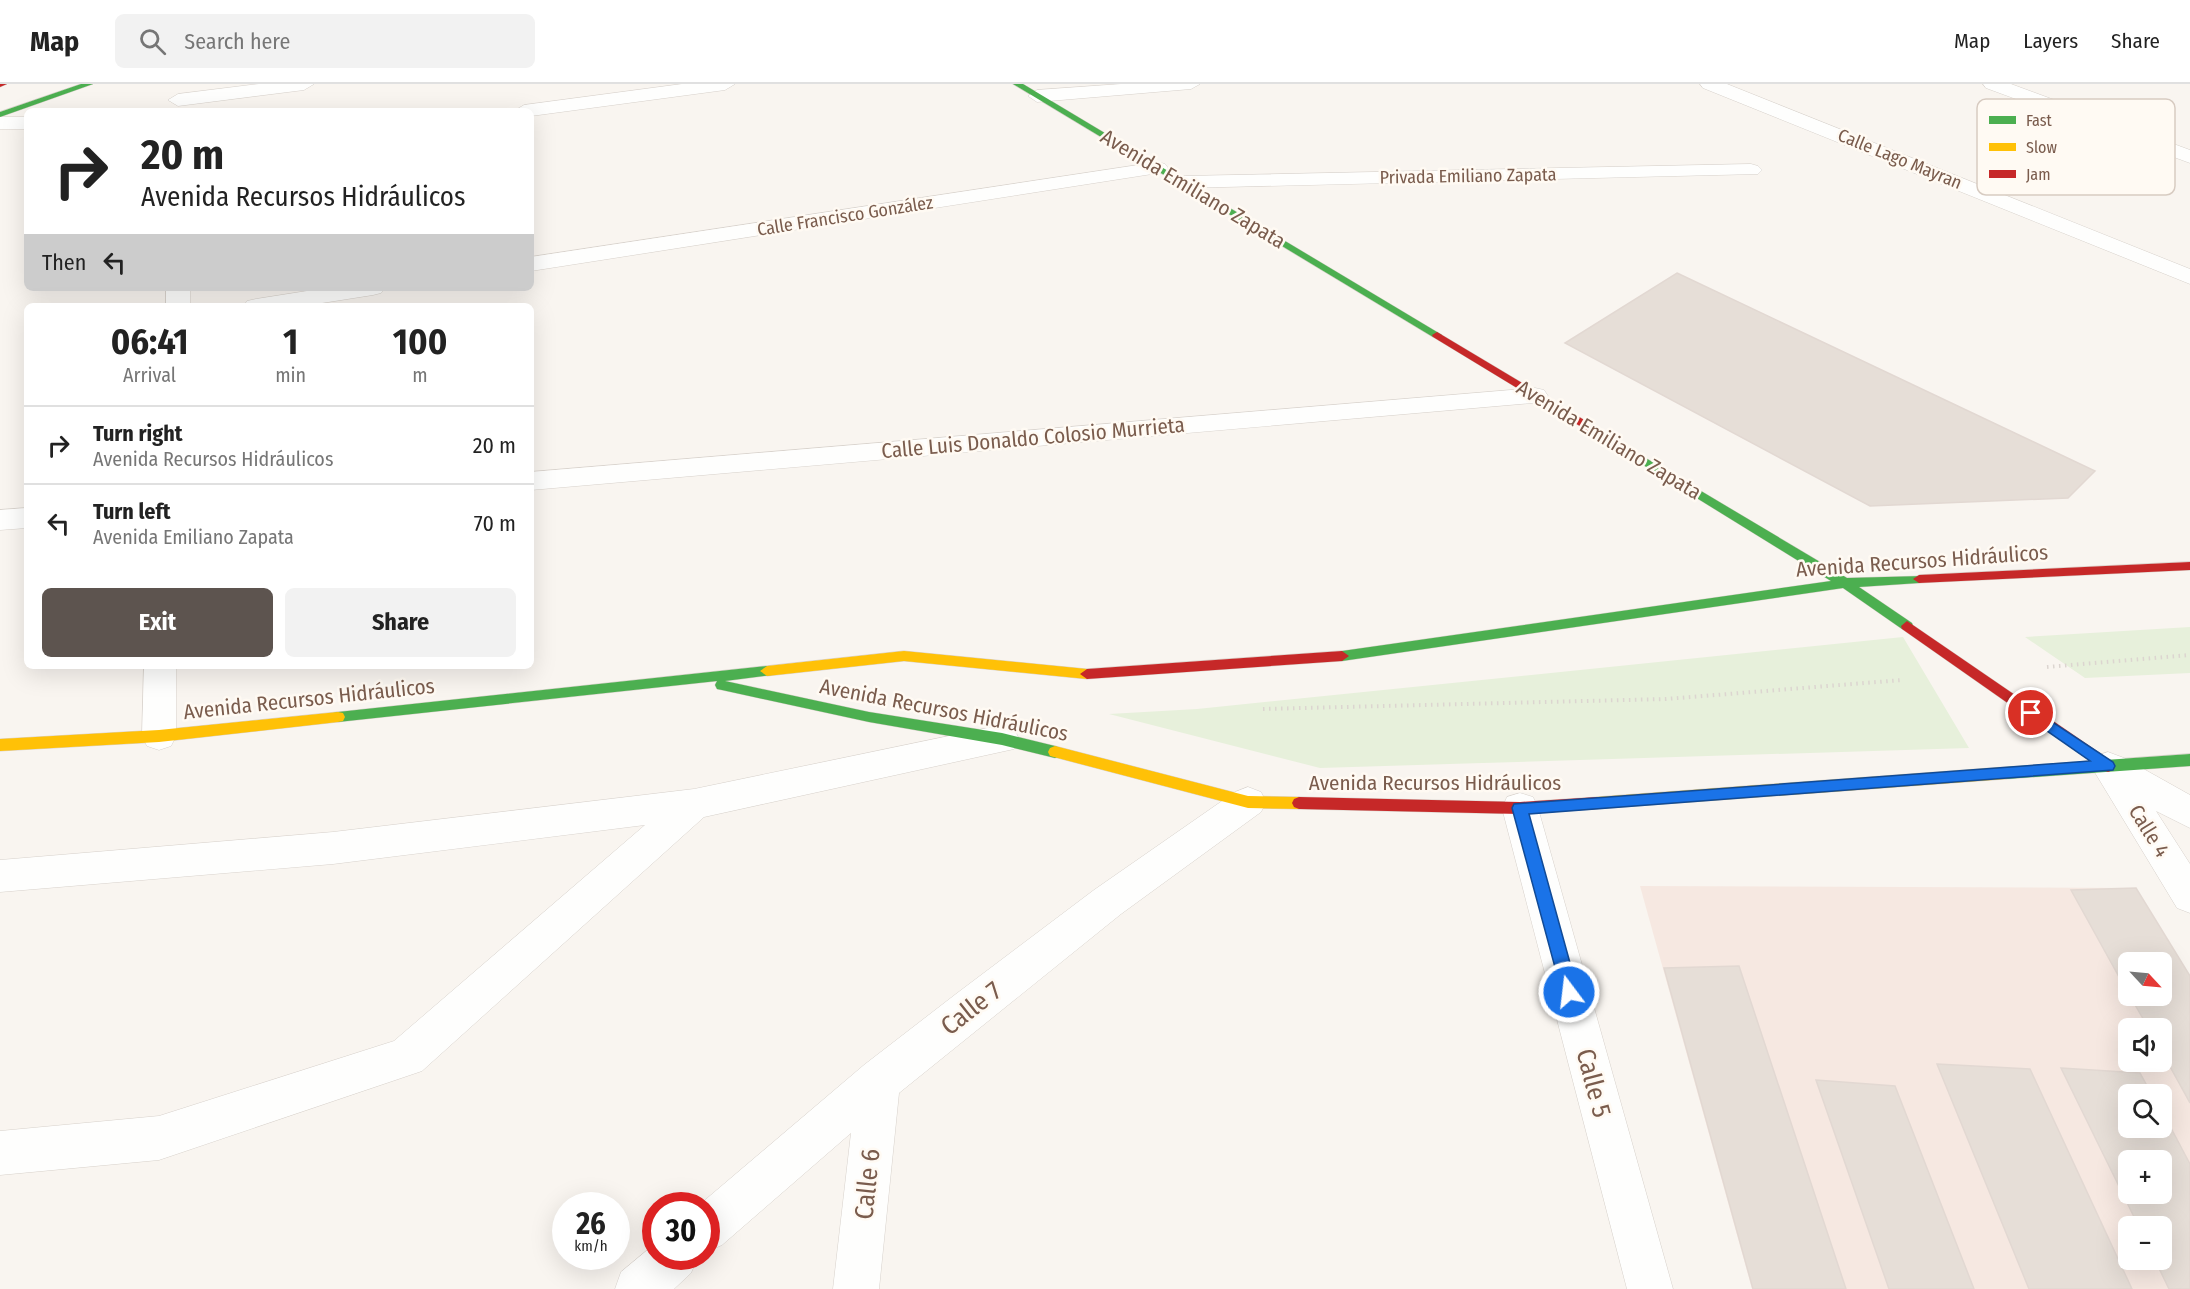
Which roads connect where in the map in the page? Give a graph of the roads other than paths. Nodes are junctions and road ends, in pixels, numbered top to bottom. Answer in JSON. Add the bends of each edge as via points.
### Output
{"nodes":[{"id":1,"x":89,"y":84,"type":"edge"},
{"id":2,"x":304,"y":84,"type":"edge"},
{"id":3,"x":725,"y":84,"type":"edge"},
{"id":4,"x":1017,"y":84,"type":"edge"},
{"id":5,"x":1191,"y":84,"type":"edge"},
{"id":6,"x":1710,"y":84,"type":"edge"},
{"id":7,"x":1993,"y":84,"type":"edge"},
{"id":8,"x":1037,"y":96,"type":"junction"},
{"id":9,"x":178,"y":98,"type":"edge"},
{"id":10,"x":2033,"y":99,"type":"edge"},
{"id":11,"x":534,"y":110,"type":"edge"},
{"id":12,"x":0,"y":115,"type":"edge"},
{"id":13,"x":0,"y":123,"type":"edge"},
{"id":14,"x":24,"y":123,"type":"edge"},
{"id":15,"x":2175,"y":151,"type":"edge"},
{"id":16,"x":2190,"y":157,"type":"edge"},
{"id":17,"x":1158,"y":168,"type":"junction"},
{"id":18,"x":1751,"y":170,"type":"dead end"},
{"id":19,"x":1185,"y":182,"type":"junction"},
{"id":20,"x":1977,"y":190,"type":"edge"},
{"id":21,"x":1991,"y":195,"type":"edge"},
{"id":22,"x":534,"y":264,"type":"edge"},
{"id":23,"x":2190,"y":277,"type":"edge"},
{"id":24,"x":354,"y":291,"type":"edge"},
{"id":25,"x":276,"y":303,"type":"edge"},
{"id":26,"x":1535,"y":396,"type":"junction"},
{"id":27,"x":534,"y":481,"type":"edge"},
{"id":28,"x":24,"y":518,"type":"edge"},
{"id":29,"x":0,"y":520,"type":"edge"},
{"id":30,"x":2190,"y":566,"type":"edge"},
{"id":31,"x":1845,"y":583,"type":"junction"},
{"id":32,"x":160,"y":669,"type":"edge"},
{"id":33,"x":693,"y":679,"type":"junction"},
{"id":34,"x":159,"y":736,"type":"junction"},
{"id":35,"x":1002,"y":739,"type":"junction"},
{"id":36,"x":0,"y":745,"type":"edge"},
{"id":37,"x":2190,"y":760,"type":"edge"},
{"id":38,"x":2108,"y":766,"type":"junction"},
{"id":39,"x":1248,"y":802,"type":"junction"},
{"id":40,"x":694,"y":804,"type":"junction"},
{"id":41,"x":1520,"y":808,"type":"junction"},
{"id":42,"x":2190,"y":813,"type":"edge"},
{"id":43,"x":0,"y":876,"type":"edge"},
{"id":44,"x":2190,"y":896,"type":"edge"},
{"id":45,"x":879,"y":1080,"type":"junction"},
{"id":46,"x":0,"y":1153,"type":"edge"},
{"id":47,"x":720,"y":1217,"type":"edge"},
{"id":48,"x":660,"y":1270,"type":"edge"},
{"id":49,"x":638,"y":1289,"type":"edge"},
{"id":50,"x":855,"y":1289,"type":"edge"},
{"id":51,"x":1650,"y":1289,"type":"edge"}],
"edges":[{"from":1,"to":12,"type":"street"},
{"from":2,"to":9,"type":"street"},
{"from":3,"to":11,"type":"street"},
{"from":4,"to":8,"type":"street","name":"Avenida Emiliano Zapata"},
{"from":5,"to":8,"type":"lane"},
{"from":6,"to":20,"type":"street","name":"Calle Lago Mayran"},
{"from":7,"to":10,"type":"street"},
{"from":8,"to":17,"type":"street","name":"Avenida Emiliano Zapata"},
{"from":13,"to":14,"type":"street"},
{"from":15,"to":16,"type":"street"},
{"from":17,"to":19,"type":"street","name":"Avenida Emiliano Zapata"},
{"from":17,"to":22,"type":"street","name":"Calle Francisco González"},
{"from":18,"to":19,"type":"street","name":"Privada Emiliano Zapata"},
{"from":19,"to":26,"type":"street","name":"Avenida Emiliano Zapata"},
{"from":21,"to":23,"type":"street","name":"Calle Lago Mayran"},
{"from":24,"to":25,"type":"street"},
{"from":26,"to":27,"type":"street","name":"Calle Luis Donaldo Colosio Murrieta"},
{"from":26,"to":31,"type":"street","name":"Avenida Emiliano Zapata"},
{"from":28,"to":29,"type":"street"},
{"from":30,"to":31,"type":"street","name":"Avenida Recursos Hidráulicos"},
{"from":31,"to":33,"type":"street","name":"Avenida Recursos Hidráulicos","via":[[1359,655],[1095,675],[904,656]]},
{"from":31,"to":38,"type":"street","name":"Avenida Emiliano Zapata"},
{"from":32,"to":34,"type":"street"},
{"from":33,"to":34,"type":"street","name":"Avenida Recursos Hidráulicos"},
{"from":33,"to":35,"type":"street","name":"Avenida Recursos Hidráulicos","via":[[869,717]]},
{"from":34,"to":36,"type":"street","name":"Avenida Recursos Hidráulicos"},
{"from":35,"to":39,"type":"street","name":"Avenida Recursos Hidráulicos"},
{"from":35,"to":40,"type":"street"},
{"from":37,"to":38,"type":"street","name":"Avenida Recursos Hidráulicos"},
{"from":38,"to":41,"type":"street","name":"Avenida Recursos Hidráulicos"},
{"from":38,"to":42,"type":"street","name":"Avenida Emiliano Zapata"},
{"from":38,"to":44,"type":"street","name":"Calle 4"},
{"from":39,"to":41,"type":"street","name":"Avenida Recursos Hidráulicos"},
{"from":39,"to":45,"type":"street","name":"Calle 7","via":[[1156,864]]},
{"from":40,"to":43,"type":"street","via":[[333,848]]},
{"from":40,"to":46,"type":"street","via":[[407,1057],[159,1138]]},
{"from":41,"to":51,"type":"street","name":"Calle 5"},
{"from":45,"to":47,"type":"street","name":"Calle 7"},
{"from":45,"to":50,"type":"street","name":"Calle 6"},
{"from":48,"to":49,"type":"street"}]}
